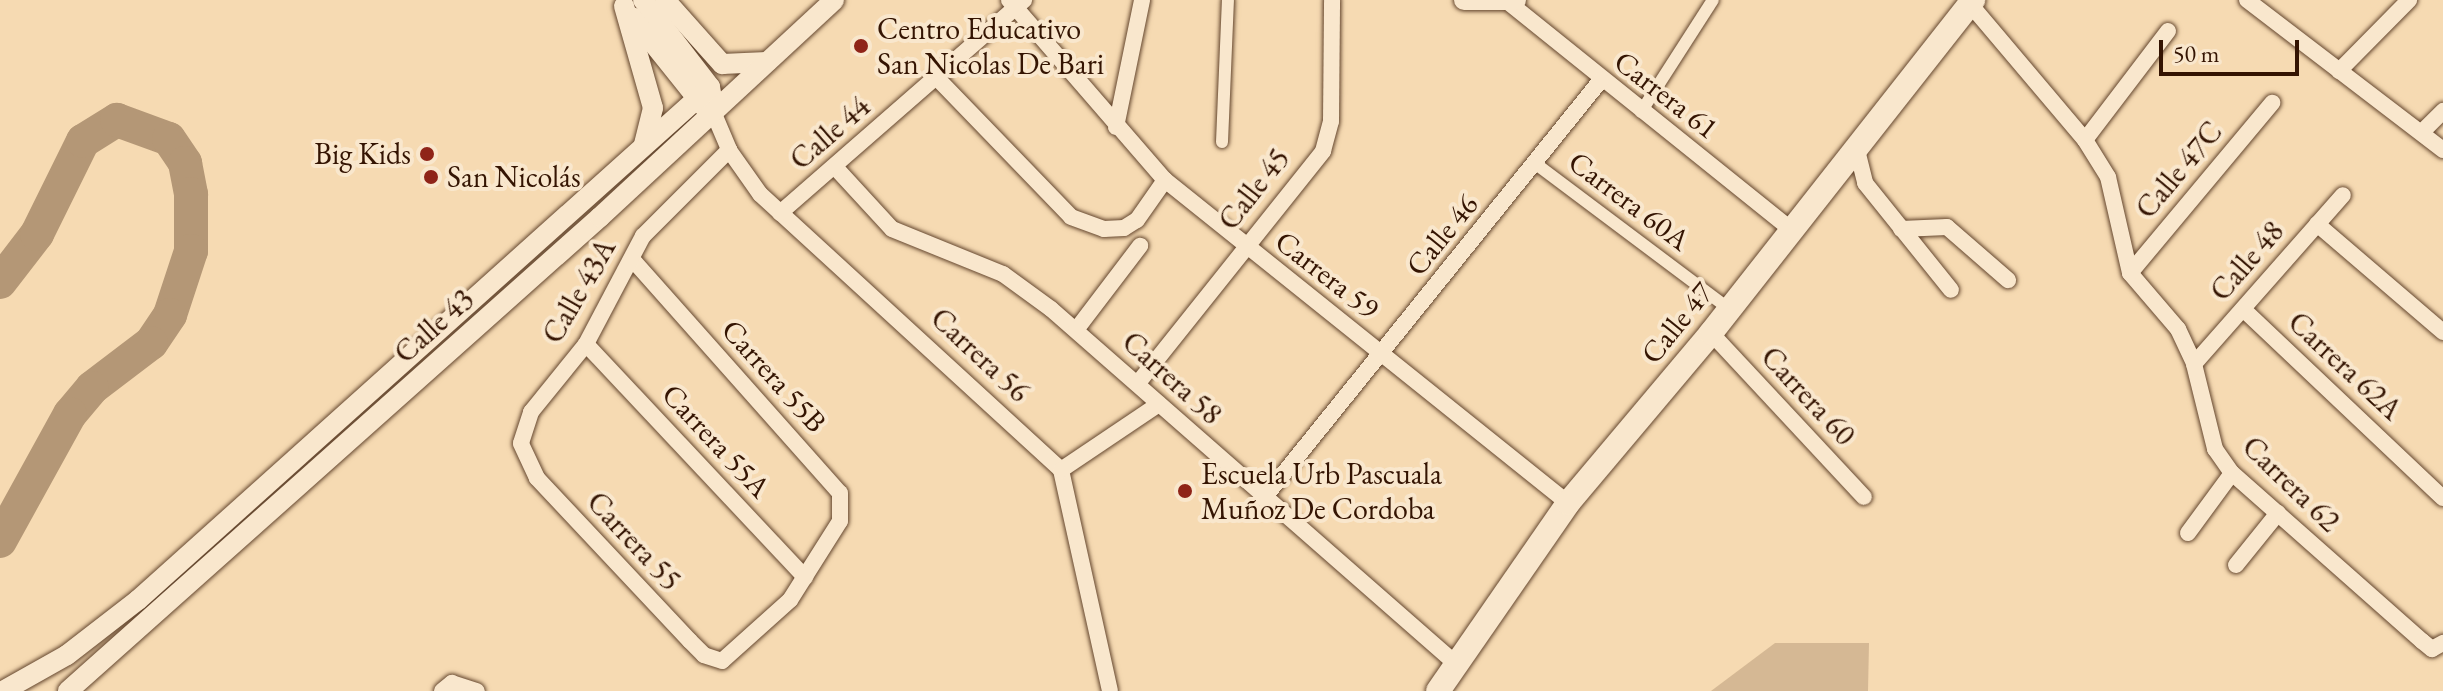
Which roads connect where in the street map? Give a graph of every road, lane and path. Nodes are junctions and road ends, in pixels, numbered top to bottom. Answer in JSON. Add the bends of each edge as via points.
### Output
{"nodes":[{"id":1,"x":665,"y":0,"type":"edge"},
{"id":2,"x":834,"y":0,"type":"edge"},
{"id":3,"x":1142,"y":0,"type":"edge"},
{"id":4,"x":1228,"y":0,"type":"edge"},
{"id":5,"x":1332,"y":0,"type":"edge"},
{"id":6,"x":1464,"y":0,"type":"edge"},
{"id":7,"x":1713,"y":0,"type":"edge"},
{"id":8,"x":2409,"y":0,"type":"edge"},
{"id":9,"x":1512,"y":1,"type":"edge"},
{"id":10,"x":1970,"y":1,"type":"edge"},
{"id":11,"x":629,"y":2,"type":"edge"},
{"id":12,"x":1016,"y":3,"type":"edge"},
{"id":13,"x":2258,"y":3,"type":"edge"},
{"id":14,"x":2168,"y":31,"type":"dead end"},
{"id":15,"x":768,"y":61,"type":"junction"},
{"id":16,"x":2339,"y":71,"type":"junction"},
{"id":17,"x":936,"y":77,"type":"junction"},
{"id":18,"x":1601,"y":80,"type":"junction"},
{"id":19,"x":702,"y":93,"type":"junction"},
{"id":20,"x":2272,"y":103,"type":"dead end"},
{"id":21,"x":2443,"y":111,"type":"edge"},
{"id":22,"x":1641,"y":112,"type":"junction"},
{"id":23,"x":714,"y":114,"type":"junction"},
{"id":24,"x":1116,"y":127,"type":"junction"},
{"id":25,"x":2422,"y":132,"type":"junction"},
{"id":26,"x":2085,"y":140,"type":"junction"},
{"id":27,"x":1222,"y":142,"type":"dead end"},
{"id":28,"x":1856,"y":146,"type":"junction"},
{"id":29,"x":729,"y":150,"type":"junction"},
{"id":30,"x":2443,"y":150,"type":"edge"},
{"id":31,"x":639,"y":152,"type":"junction"},
{"id":32,"x":1536,"y":164,"type":"junction"},
{"id":33,"x":835,"y":167,"type":"junction"},
{"id":34,"x":1838,"y":170,"type":"junction"},
{"id":35,"x":1165,"y":180,"type":"junction"},
{"id":36,"x":1865,"y":183,"type":"junction"},
{"id":37,"x":2343,"y":195,"type":"dead end"},
{"id":38,"x":780,"y":213,"type":"junction"},
{"id":39,"x":2317,"y":224,"type":"junction"},
{"id":40,"x":1901,"y":229,"type":"junction"},
{"id":41,"x":1792,"y":230,"type":"junction"},
{"id":42,"x":1140,"y":246,"type":"dead end"},
{"id":43,"x":1246,"y":248,"type":"junction"},
{"id":44,"x":632,"y":259,"type":"junction"},
{"id":45,"x":2130,"y":273,"type":"junction"},
{"id":46,"x":2008,"y":280,"type":"dead end"},
{"id":47,"x":1951,"y":290,"type":"dead end"},
{"id":48,"x":1729,"y":309,"type":"junction"},
{"id":49,"x":2243,"y":309,"type":"junction"},
{"id":50,"x":1076,"y":330,"type":"junction"},
{"id":51,"x":2443,"y":332,"type":"edge"},
{"id":52,"x":1711,"y":333,"type":"junction"},
{"id":53,"x":586,"y":344,"type":"junction"},
{"id":54,"x":1382,"y":353,"type":"junction"},
{"id":55,"x":2194,"y":364,"type":"junction"},
{"id":56,"x":1138,"y":383,"type":"junction"},
{"id":57,"x":1159,"y":404,"type":"junction"},
{"id":58,"x":1061,"y":470,"type":"junction"},
{"id":59,"x":2232,"y":473,"type":"junction"},
{"id":60,"x":537,"y":478,"type":"joint"},
{"id":61,"x":1864,"y":497,"type":"dead end"},
{"id":62,"x":2443,"y":498,"type":"edge"},
{"id":63,"x":1263,"y":499,"type":"junction"},
{"id":64,"x":1568,"y":503,"type":"junction"},
{"id":65,"x":2278,"y":513,"type":"junction"},
{"id":66,"x":2188,"y":533,"type":"dead end"},
{"id":67,"x":2236,"y":565,"type":"dead end"},
{"id":68,"x":805,"y":577,"type":"junction"},
{"id":69,"x":2438,"y":646,"type":"edge"},
{"id":70,"x":1454,"y":662,"type":"junction"},
{"id":71,"x":474,"y":689,"type":"edge"},
{"id":72,"x":3,"y":691,"type":"edge"},
{"id":73,"x":68,"y":691,"type":"edge"},
{"id":74,"x":442,"y":691,"type":"edge"},
{"id":75,"x":1110,"y":691,"type":"edge"},
{"id":76,"x":1438,"y":691,"type":"edge"}],
"edges":[{"from":1,"to":15,"type":"street","via":[[722,64]]},
{"from":2,"to":15,"type":"street","name":"Calle 43"},
{"from":3,"to":24,"type":"street"},
{"from":4,"to":27,"type":"street"},
{"from":5,"to":43,"type":"street","name":"Calle 45","via":[[1330,134],[1323,151]]},
{"from":6,"to":9,"type":"street"},
{"from":7,"to":22,"type":"street"},
{"from":8,"to":16,"type":"street"},
{"from":9,"to":18,"type":"street","name":"Carrera 61"},
{"from":10,"to":26,"type":"street","name":"Carrera 62"},
{"from":10,"to":28,"type":"main road","name":"Calle 47"},
{"from":11,"to":19,"type":"street"},
{"from":11,"to":31,"type":"street","via":[[653,108],[652,128]]},
{"from":12,"to":17,"type":"street","name":"Calle 44"},
{"from":12,"to":24,"type":"street","name":"Carrera 59"},
{"from":13,"to":16,"type":"street"},
{"from":14,"to":26,"type":"street"},
{"from":15,"to":23,"type":"street","name":"Calle 43"},
{"from":16,"to":25,"type":"street"},
{"from":17,"to":33,"type":"street","name":"Calle 44"},
{"from":17,"to":35,"type":"street","via":[[1071,217],[1104,229],[1124,228],[1137,220]]},
{"from":18,"to":22,"type":"street","name":"Carrera 61"},
{"from":18,"to":32,"type":"street","name":"Calle 46"},
{"from":19,"to":23,"type":"street"},
{"from":19,"to":31,"type":"street","name":"Calle 43"},
{"from":20,"to":45,"type":"street","name":"Calle 47C"},
{"from":21,"to":25,"type":"street"},
{"from":22,"to":41,"type":"street","name":"Carrera 61"},
{"from":23,"to":29,"type":"street","name":"Carrera 56"},
{"from":23,"to":73,"type":"street","name":"Calle 43"},
{"from":24,"to":35,"type":"street","name":"Carrera 59"},
{"from":25,"to":30,"type":"street"},
{"from":26,"to":45,"type":"street","name":"Carrera 62","via":[[2108,177]]},
{"from":28,"to":34,"type":"main road","name":"Calle 47"},
{"from":28,"to":36,"type":"street"},
{"from":29,"to":38,"type":"street","name":"Carrera 56"},
{"from":29,"to":44,"type":"street","name":"Calle 43A","via":[[658,216]]},
{"from":31,"to":72,"type":"street","name":"Calle 43","via":[[138,600],[67,655]]},
{"from":32,"to":48,"type":"street","name":"Carrera 60A"},
{"from":32,"to":54,"type":"street","name":"Calle 46"},
{"from":33,"to":38,"type":"street","name":"Calle 44"},
{"from":33,"to":50,"type":"street","name":"Carrera 58","via":[[892,229],[1003,274]]},
{"from":34,"to":36,"type":"street"},
{"from":34,"to":41,"type":"main road","name":"Calle 47"},
{"from":35,"to":43,"type":"street","name":"Carrera 59"},
{"from":36,"to":40,"type":"street"},
{"from":37,"to":39,"type":"street","name":"Calle 48"},
{"from":38,"to":58,"type":"street","name":"Carrera 56"},
{"from":39,"to":49,"type":"street","name":"Calle 48"},
{"from":39,"to":51,"type":"street"},
{"from":40,"to":46,"type":"street","via":[[1947,227]]},
{"from":40,"to":47,"type":"street"},
{"from":41,"to":48,"type":"main road","name":"Calle 47"},
{"from":42,"to":50,"type":"street"},
{"from":43,"to":54,"type":"street","name":"Carrera 59"},
{"from":43,"to":56,"type":"street","name":"Calle 45"},
{"from":44,"to":53,"type":"street","name":"Calle 43A"},
{"from":44,"to":68,"type":"street","name":"Carrera 55B","via":[[840,493],[840,521]]},
{"from":45,"to":55,"type":"street","name":"Carrera 62","via":[[2178,329]]},
{"from":48,"to":52,"type":"main road","name":"Calle 47"},
{"from":49,"to":55,"type":"street","name":"Calle 48"},
{"from":49,"to":62,"type":"street","name":"Carrera 62A"},
{"from":50,"to":56,"type":"street","name":"Carrera 58"},
{"from":52,"to":61,"type":"street","name":"Carrera 60"},
{"from":52,"to":64,"type":"main road","name":"Calle 47"},
{"from":53,"to":60,"type":"street","name":"Calle 43A","via":[[524,426],[521,443]]},
{"from":53,"to":68,"type":"street","name":"Carrera 55A"},
{"from":54,"to":63,"type":"street","name":"Calle 46"},
{"from":54,"to":64,"type":"street","name":"Carrera 59"},
{"from":55,"to":59,"type":"street","name":"Carrera 62","via":[[2215,449]]},
{"from":56,"to":57,"type":"street","name":"Carrera 58"},
{"from":57,"to":58,"type":"street"},
{"from":57,"to":63,"type":"street","name":"Carrera 58"},
{"from":58,"to":75,"type":"street"},
{"from":59,"to":65,"type":"street","name":"Carrera 62"},
{"from":59,"to":66,"type":"street"},
{"from":60,"to":68,"type":"street","name":"Carrera 55","via":[[704,655],[722,661],[736,653],[790,600]]},
{"from":63,"to":70,"type":"street","name":"Carrera 58"},
{"from":64,"to":70,"type":"main road","name":"Calle 47"},
{"from":65,"to":67,"type":"street"},
{"from":65,"to":69,"type":"street","name":"Carrera 62"},
{"from":70,"to":76,"type":"main road","name":"Calle 47"},
{"from":71,"to":74,"type":"street","via":[[452,683]]}]}
